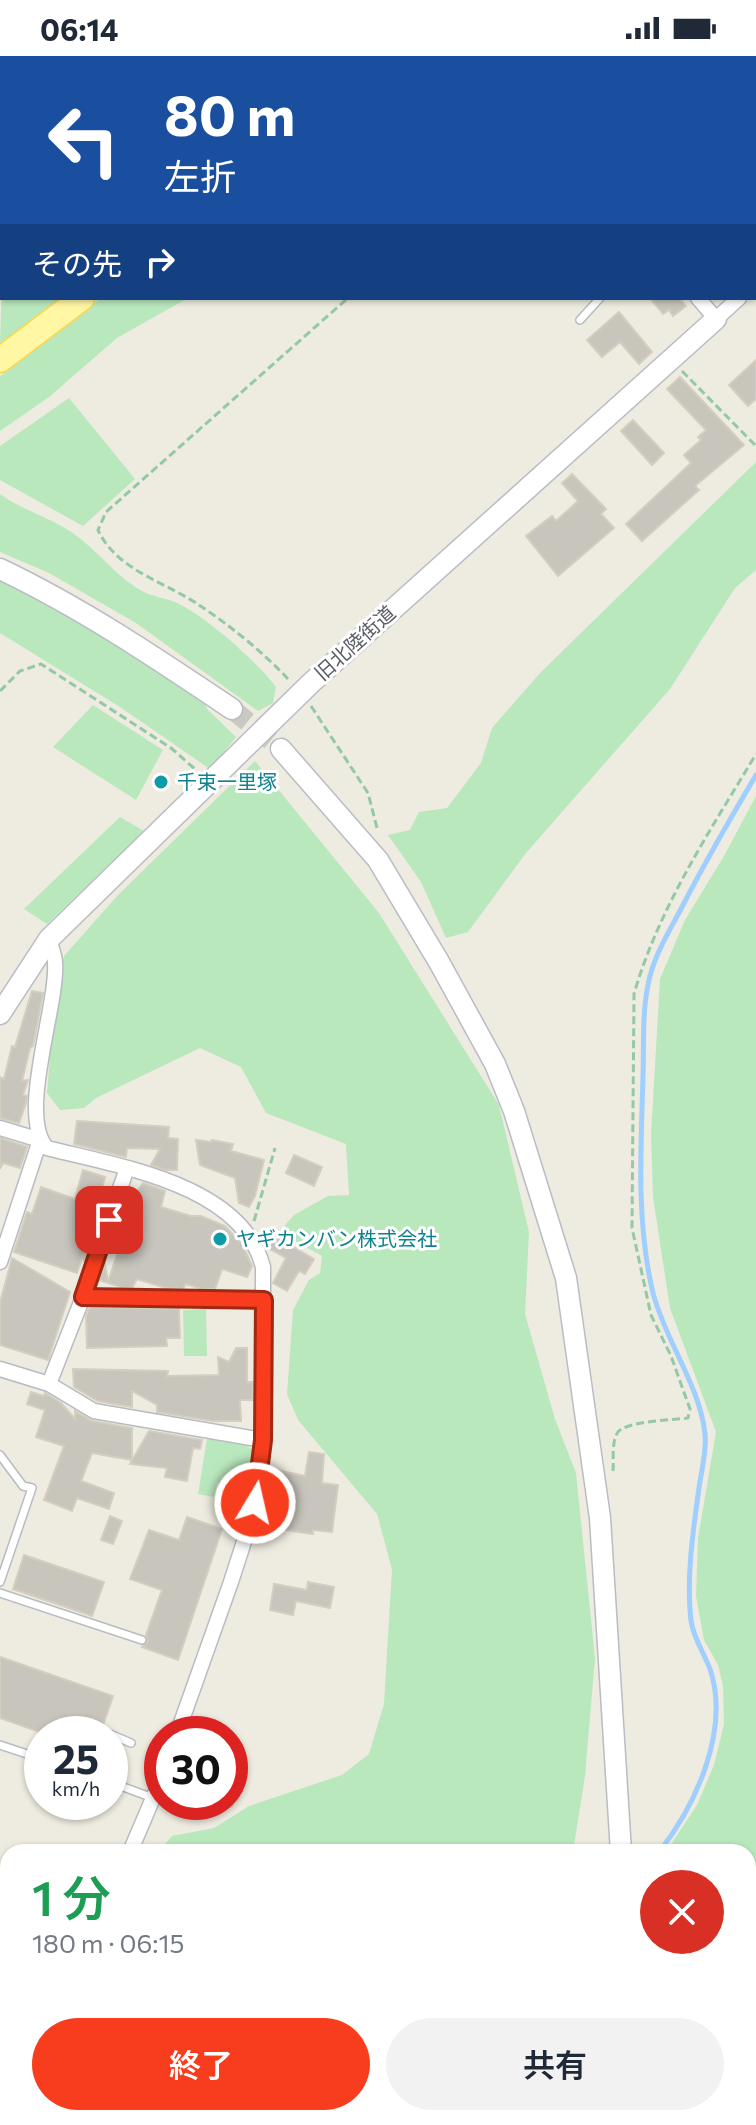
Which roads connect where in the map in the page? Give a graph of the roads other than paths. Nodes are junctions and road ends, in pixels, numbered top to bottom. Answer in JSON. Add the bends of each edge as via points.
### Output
{"nodes":[{"id":1,"x":79,"y":300,"type":"edge"},
{"id":2,"x":598,"y":300,"type":"edge"},
{"id":3,"x":700,"y":300,"type":"edge"},
{"id":4,"x":737,"y":300,"type":"edge"},
{"id":5,"x":716,"y":319,"type":"junction"},
{"id":6,"x":580,"y":320,"type":"dead end"},
{"id":7,"x":0,"y":360,"type":"edge"},
{"id":8,"x":0,"y":569,"type":"edge"},
{"id":9,"x":232,"y":709,"type":"tunnel mouth"},
{"id":10,"x":281,"y":749,"type":"tunnel mouth"},
{"id":11,"x":49,"y":939,"type":"junction"},
{"id":12,"x":0,"y":1014,"type":"edge"},
{"id":13,"x":0,"y":1128,"type":"edge"},
{"id":14,"x":40,"y":1140,"type":"junction"},
{"id":15,"x":127,"y":1168,"type":"junction"},
{"id":16,"x":0,"y":1262,"type":"edge"},
{"id":17,"x":83,"y":1297,"type":"junction"},
{"id":18,"x":264,"y":1300,"type":"junction"},
{"id":19,"x":0,"y":1369,"type":"edge"},
{"id":20,"x":49,"y":1384,"type":"junction"},
{"id":21,"x":263,"y":1440,"type":"junction"},
{"id":22,"x":0,"y":1455,"type":"edge"},
{"id":23,"x":0,"y":1582,"type":"edge"},
{"id":24,"x":0,"y":1593,"type":"edge"},
{"id":25,"x":142,"y":1640,"type":"dead end"},
{"id":26,"x":183,"y":1716,"type":"edge"},
{"id":27,"x":128,"y":1742,"type":"edge"},
{"id":28,"x":131,"y":1743,"type":"dead end"},
{"id":29,"x":0,"y":1745,"type":"edge"},
{"id":30,"x":24,"y":1753,"type":"edge"},
{"id":31,"x":144,"y":1820,"type":"edge"},
{"id":32,"x":134,"y":1844,"type":"edge"},
{"id":33,"x":620,"y":1844,"type":"edge"}],
"edges":[{"from":1,"to":7,"type":"main road"},
{"from":2,"to":6,"type":"lane"},
{"from":3,"to":5,"type":"street"},
{"from":4,"to":5,"type":"street","name":"旧北陸街道"},
{"from":5,"to":11,"type":"street","name":"旧北陸街道","via":[[301,693]]},
{"from":8,"to":9,"type":"street","via":[[122,634]]},
{"from":10,"to":33,"type":"street","via":[[378,860],[495,1064],[566,1278],[600,1518]]},
{"from":11,"to":12,"type":"street","name":"旧北陸街道"},
{"from":11,"to":14,"type":"street","via":[[55,964],[39,1078]]},
{"from":13,"to":14,"type":"street"},
{"from":14,"to":15,"type":"street","via":[[47,1148]]},
{"from":14,"to":16,"type":"street"},
{"from":15,"to":17,"type":"street"},
{"from":15,"to":18,"type":"street","via":[[216,1203],[259,1251]]},
{"from":17,"to":18,"type":"street"},
{"from":17,"to":20,"type":"street"},
{"from":18,"to":21,"type":"street"},
{"from":19,"to":20,"type":"street"},
{"from":20,"to":21,"type":"street","via":[[94,1411]]},
{"from":21,"to":26,"type":"street","via":[[250,1523]]},
{"from":22,"to":23,"type":"lane","via":[[23,1486],[32,1488]]},
{"from":24,"to":25,"type":"lane"},
{"from":27,"to":28,"type":"lane"},
{"from":29,"to":30,"type":"lane"},
{"from":31,"to":32,"type":"street"}]}
